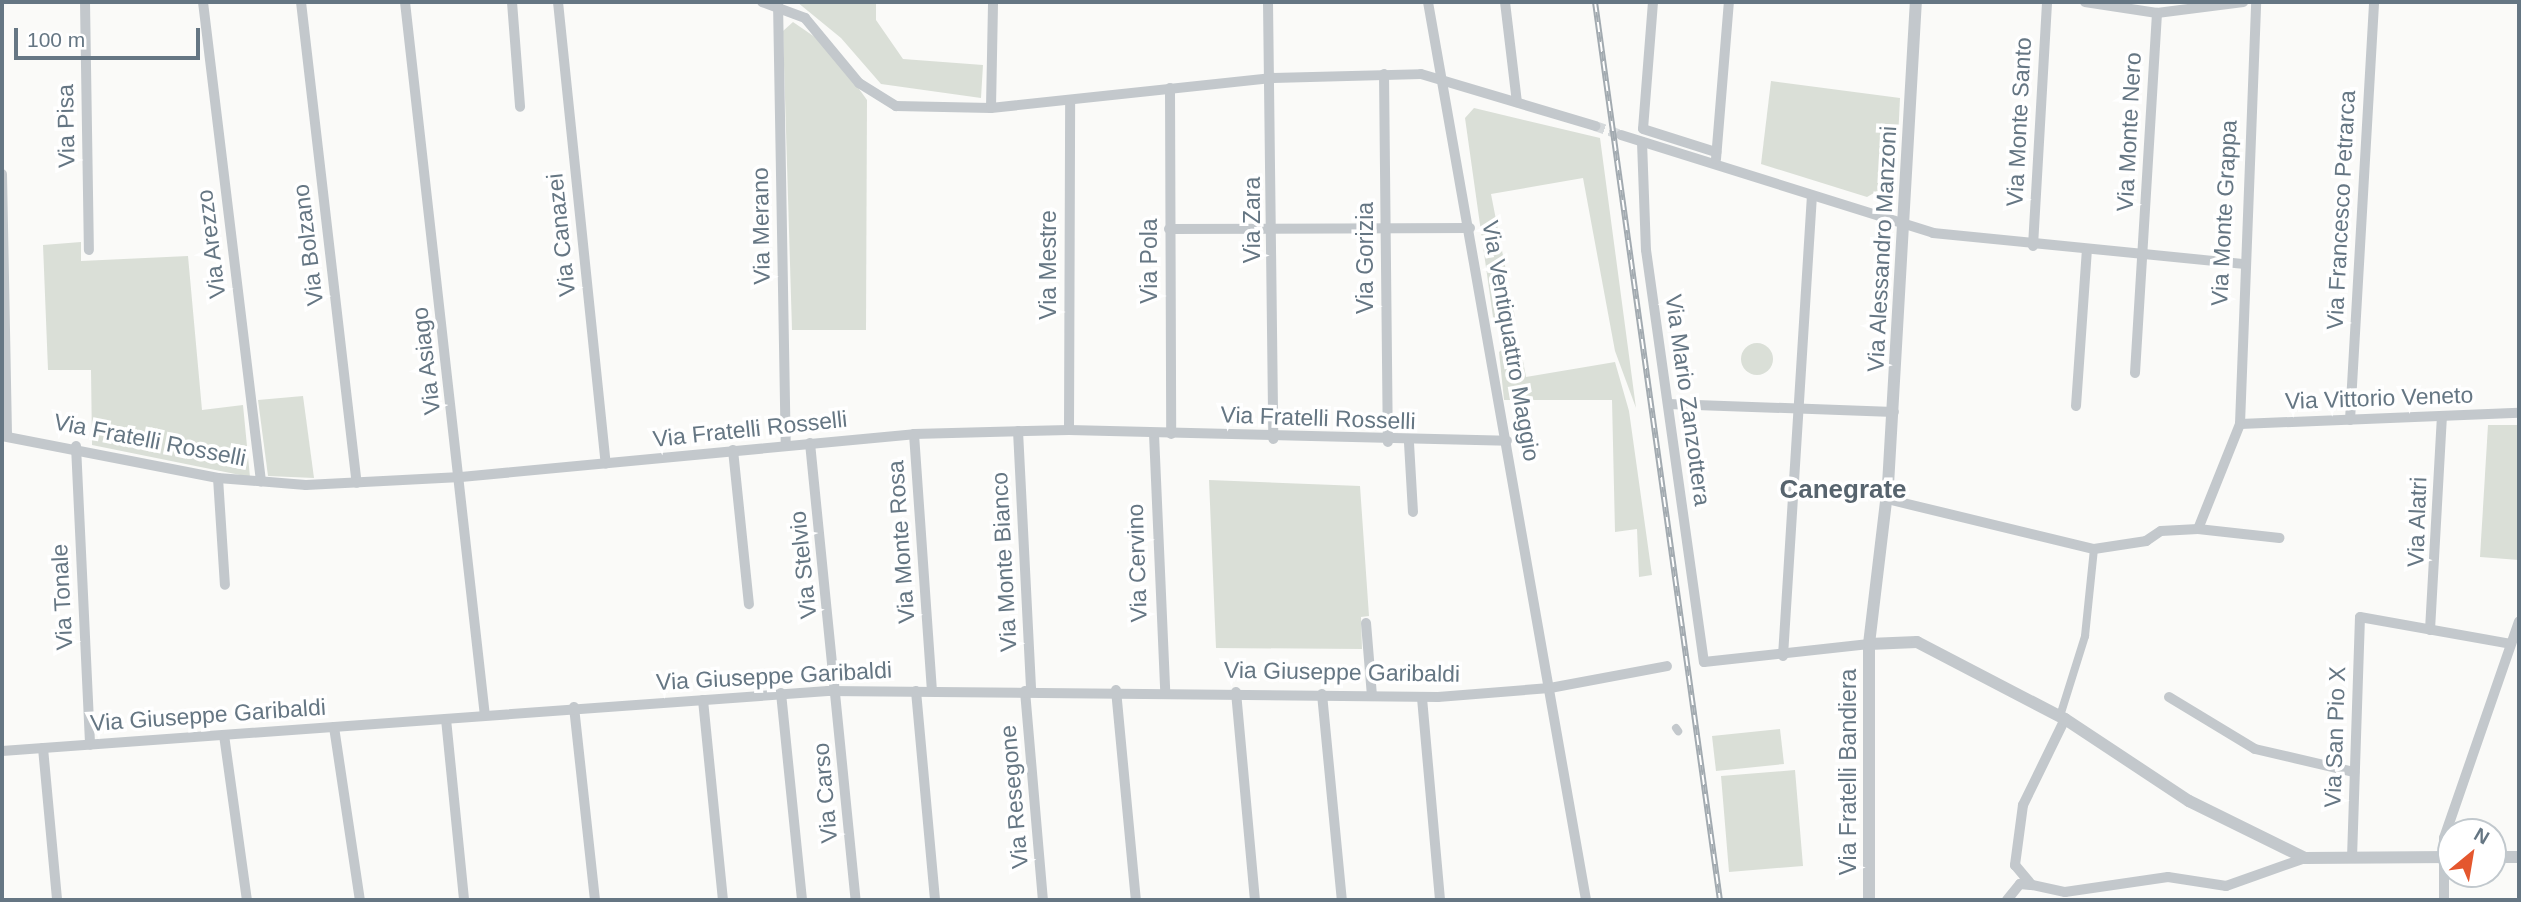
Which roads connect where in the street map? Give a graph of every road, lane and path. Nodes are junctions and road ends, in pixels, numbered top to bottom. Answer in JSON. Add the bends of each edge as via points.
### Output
{"nodes":[{"id":1,"x":85,"y":2,"type":"edge"},
{"id":2,"x":202,"y":2,"type":"edge"},
{"id":3,"x":301,"y":2,"type":"edge"},
{"id":4,"x":405,"y":2,"type":"edge"},
{"id":5,"x":512,"y":2,"type":"edge"},
{"id":6,"x":558,"y":2,"type":"edge"},
{"id":7,"x":762,"y":2,"type":"edge"},
{"id":8,"x":993,"y":2,"type":"edge"},
{"id":9,"x":1268,"y":2,"type":"edge"},
{"id":10,"x":1427,"y":2,"type":"edge"},
{"id":11,"x":1505,"y":2,"type":"edge"},
{"id":12,"x":1653,"y":2,"type":"edge"},
{"id":13,"x":1730,"y":2,"type":"edge"},
{"id":14,"x":1916,"y":2,"type":"edge"},
{"id":15,"x":2047,"y":2,"type":"edge"},
{"id":16,"x":2086,"y":2,"type":"edge"},
{"id":17,"x":2243,"y":2,"type":"edge"},
{"id":18,"x":2256,"y":2,"type":"edge"},
{"id":19,"x":2374,"y":2,"type":"edge"},
{"id":20,"x":778,"y":4,"type":"edge"},
{"id":21,"x":2157,"y":13,"type":"junction"},
{"id":22,"x":1384,"y":74,"type":"junction"},
{"id":23,"x":1273,"y":78,"type":"junction"},
{"id":24,"x":1441,"y":79,"type":"junction"},
{"id":25,"x":1170,"y":88,"type":"junction"},
{"id":26,"x":1070,"y":100,"type":"junction"},
{"id":27,"x":1517,"y":102,"type":"junction"},
{"id":28,"x":520,"y":107,"type":"dead end"},
{"id":29,"x":991,"y":108,"type":"junction"},
{"id":30,"x":1595,"y":126,"type":"tunnel mouth"},
{"id":31,"x":1621,"y":135,"type":"tunnel mouth"},
{"id":32,"x":1642,"y":142,"type":"junction"},
{"id":33,"x":1716,"y":152,"type":"junction"},
{"id":34,"x":1715,"y":165,"type":"junction"},
{"id":35,"x":2,"y":174,"type":"edge"},
{"id":36,"x":1812,"y":196,"type":"junction"},
{"id":37,"x":1907,"y":226,"type":"junction"},
{"id":38,"x":1387,"y":227,"type":"junction"},
{"id":39,"x":1273,"y":228,"type":"junction"},
{"id":40,"x":1469,"y":228,"type":"junction"},
{"id":41,"x":1169,"y":229,"type":"junction"},
{"id":42,"x":2033,"y":246,"type":"junction"},
{"id":43,"x":89,"y":250,"type":"dead end"},
{"id":44,"x":2087,"y":250,"type":"junction"},
{"id":45,"x":2143,"y":254,"type":"junction"},
{"id":46,"x":2242,"y":264,"type":"junction"},
{"id":47,"x":2135,"y":373,"type":"dead end"},
{"id":48,"x":1668,"y":404,"type":"junction"},
{"id":49,"x":1798,"y":406,"type":"junction"},
{"id":50,"x":2076,"y":406,"type":"dead end"},
{"id":51,"x":1894,"y":412,"type":"junction"},
{"id":52,"x":2519,"y":413,"type":"edge"},
{"id":53,"x":2442,"y":416,"type":"junction"},
{"id":54,"x":2350,"y":420,"type":"junction"},
{"id":55,"x":2239,"y":424,"type":"junction"},
{"id":56,"x":1069,"y":430,"type":"junction"},
{"id":57,"x":1018,"y":431,"type":"junction"},
{"id":58,"x":914,"y":433,"type":"junction"},
{"id":59,"x":1154,"y":434,"type":"junction"},
{"id":60,"x":1171,"y":434,"type":"junction"},
{"id":61,"x":4,"y":436,"type":"edge"},
{"id":62,"x":1273,"y":439,"type":"junction"},
{"id":63,"x":1507,"y":441,"type":"junction"},
{"id":64,"x":1388,"y":442,"type":"junction"},
{"id":65,"x":810,"y":443,"type":"junction"},
{"id":66,"x":1409,"y":443,"type":"junction"},
{"id":67,"x":76,"y":446,"type":"junction"},
{"id":68,"x":786,"y":446,"type":"junction"},
{"id":69,"x":733,"y":450,"type":"junction"},
{"id":70,"x":606,"y":464,"type":"junction"},
{"id":71,"x":461,"y":477,"type":"junction"},
{"id":72,"x":218,"y":478,"type":"junction"},
{"id":73,"x":261,"y":482,"type":"junction"},
{"id":74,"x":357,"y":483,"type":"junction"},
{"id":75,"x":1887,"y":499,"type":"junction"},
{"id":76,"x":1413,"y":512,"type":"dead end"},
{"id":77,"x":2198,"y":529,"type":"junction"},
{"id":78,"x":2280,"y":538,"type":"dead end"},
{"id":79,"x":2094,"y":549,"type":"junction"},
{"id":80,"x":225,"y":585,"type":"dead end"},
{"id":81,"x":749,"y":604,"type":"dead end"},
{"id":82,"x":2519,"y":622,"type":"edge"},
{"id":83,"x":1366,"y":623,"type":"dead end"},
{"id":84,"x":2430,"y":630,"type":"junction"},
{"id":85,"x":1869,"y":644,"type":"junction"},
{"id":86,"x":2511,"y":644,"type":"junction"},
{"id":87,"x":1783,"y":656,"type":"junction"},
{"id":88,"x":1667,"y":666,"type":"dead end"},
{"id":89,"x":837,"y":686,"type":"junction"},
{"id":90,"x":1550,"y":688,"type":"junction"},
{"id":91,"x":932,"y":690,"type":"junction"},
{"id":92,"x":1028,"y":690,"type":"junction"},
{"id":93,"x":1116,"y":690,"type":"junction"},
{"id":94,"x":916,"y":691,"type":"junction"},
{"id":95,"x":1165,"y":691,"type":"junction"},
{"id":96,"x":1236,"y":692,"type":"junction"},
{"id":97,"x":780,"y":693,"type":"junction"},
{"id":98,"x":1322,"y":694,"type":"junction"},
{"id":99,"x":1372,"y":696,"type":"junction"},
{"id":100,"x":2169,"y":697,"type":"dead end"},
{"id":101,"x":1422,"y":698,"type":"junction"},
{"id":102,"x":703,"y":700,"type":"junction"},
{"id":103,"x":574,"y":707,"type":"junction"},
{"id":104,"x":485,"y":716,"type":"junction"},
{"id":105,"x":2062,"y":718,"type":"junction"},
{"id":106,"x":446,"y":719,"type":"junction"},
{"id":107,"x":334,"y":727,"type":"junction"},
{"id":108,"x":224,"y":735,"type":"junction"},
{"id":109,"x":90,"y":745,"type":"junction"},
{"id":110,"x":43,"y":748,"type":"junction"},
{"id":111,"x":2,"y":751,"type":"edge"},
{"id":112,"x":2354,"y":772,"type":"junction"},
{"id":113,"x":2451,"y":818,"type":"edge"},
{"id":114,"x":2290,"y":857,"type":"junction"},
{"id":115,"x":2352,"y":858,"type":"junction"},
{"id":116,"x":2437,"y":858,"type":"edge"},
{"id":117,"x":2032,"y":885,"type":"junction"},
{"id":118,"x":57,"y":900,"type":"edge"},
{"id":119,"x":247,"y":900,"type":"edge"},
{"id":120,"x":360,"y":900,"type":"edge"},
{"id":121,"x":464,"y":900,"type":"edge"},
{"id":122,"x":595,"y":900,"type":"edge"},
{"id":123,"x":723,"y":900,"type":"edge"},
{"id":124,"x":802,"y":900,"type":"edge"},
{"id":125,"x":856,"y":900,"type":"edge"},
{"id":126,"x":935,"y":900,"type":"edge"},
{"id":127,"x":1043,"y":900,"type":"edge"},
{"id":128,"x":1136,"y":900,"type":"edge"},
{"id":129,"x":1255,"y":900,"type":"edge"},
{"id":130,"x":1342,"y":900,"type":"edge"},
{"id":131,"x":1440,"y":900,"type":"edge"},
{"id":132,"x":1586,"y":900,"type":"edge"},
{"id":133,"x":1869,"y":900,"type":"edge"},
{"id":134,"x":2007,"y":900,"type":"edge"}],
"edges":[{"from":1,"to":43,"type":"street","name":"Via Pisa"},
{"from":2,"to":73,"type":"street","name":"Via Arezzo"},
{"from":3,"to":74,"type":"street","name":"Via Bolzano"},
{"from":4,"to":71,"type":"street","name":"Via Asiago"},
{"from":5,"to":28,"type":"street"},
{"from":6,"to":70,"type":"street","name":"Via Canazei"},
{"from":7,"to":20,"type":"street"},
{"from":8,"to":29,"type":"street"},
{"from":9,"to":23,"type":"street","name":"Via Zara"},
{"from":10,"to":24,"type":"street","name":"Via Ventiquattro Maggio"},
{"from":11,"to":27,"type":"street"},
{"from":12,"to":33,"type":"street","via":[[1643,129]]},
{"from":13,"to":33,"type":"street"},
{"from":14,"to":37,"type":"street","name":"Via Alessandro Manzoni"},
{"from":15,"to":42,"type":"street","name":"Via Monte Santo"},
{"from":16,"to":21,"type":"street"},
{"from":17,"to":21,"type":"street"},
{"from":18,"to":46,"type":"street","name":"Via Monte Grappa"},
{"from":19,"to":54,"type":"street","name":"Via Francesco Petrarca"},
{"from":20,"to":29,"type":"street","via":[[822,31],[859,83],[896,106]]},
{"from":20,"to":68,"type":"street","name":"Via Merano"},
{"from":21,"to":45,"type":"street","name":"Via Monte Nero"},
{"from":22,"to":23,"type":"street"},
{"from":22,"to":24,"type":"street"},
{"from":22,"to":38,"type":"street","name":"Via Gorizia"},
{"from":23,"to":25,"type":"street"},
{"from":23,"to":39,"type":"street","name":"Via Zara"},
{"from":24,"to":27,"type":"street"},
{"from":24,"to":40,"type":"street","name":"Via Ventiquattro Maggio"},
{"from":25,"to":26,"type":"street"},
{"from":25,"to":41,"type":"street","name":"Via Pola"},
{"from":26,"to":29,"type":"street"},
{"from":26,"to":56,"type":"street","name":"Via Mestre"},
{"from":27,"to":30,"type":"street"},
{"from":31,"to":32,"type":"street"},
{"from":32,"to":34,"type":"street"},
{"from":32,"to":48,"type":"street","name":"Via Mario Zanzottera","via":[[1646,250]]},
{"from":33,"to":34,"type":"street"},
{"from":34,"to":36,"type":"street"},
{"from":35,"to":61,"type":"street"},
{"from":36,"to":37,"type":"street"},
{"from":36,"to":49,"type":"street"},
{"from":37,"to":42,"type":"street"},
{"from":37,"to":51,"type":"street","name":"Via Alessandro Manzoni"},
{"from":38,"to":39,"type":"street"},
{"from":38,"to":40,"type":"street"},
{"from":38,"to":64,"type":"street","name":"Via Gorizia"},
{"from":39,"to":41,"type":"street"},
{"from":39,"to":62,"type":"street","name":"Via Zara"},
{"from":40,"to":63,"type":"street","name":"Via Ventiquattro Maggio"},
{"from":41,"to":60,"type":"street","name":"Via Pola"},
{"from":42,"to":44,"type":"street"},
{"from":44,"to":45,"type":"street"},
{"from":44,"to":50,"type":"street"},
{"from":45,"to":46,"type":"street"},
{"from":45,"to":47,"type":"street","name":"Via Monte Nero"},
{"from":46,"to":55,"type":"street","name":"Via Monte Grappa"},
{"from":48,"to":49,"type":"street"},
{"from":48,"to":87,"type":"street","name":"Via Mario Zanzottera","via":[[1704,662]]},
{"from":49,"to":51,"type":"street"},
{"from":49,"to":87,"type":"street"},
{"from":51,"to":75,"type":"street","name":"Via Alessandro Manzoni"},
{"from":52,"to":53,"type":"street","name":"Via Vittorio Veneto"},
{"from":53,"to":54,"type":"street","name":"Via Vittorio Veneto"},
{"from":53,"to":84,"type":"street","name":"Via Alatri"},
{"from":54,"to":55,"type":"street","name":"Via Vittorio Veneto"},
{"from":55,"to":77,"type":"street"},
{"from":56,"to":57,"type":"street","name":"Via Fratelli Rosselli"},
{"from":56,"to":59,"type":"street","name":"Via Fratelli Rosselli"},
{"from":57,"to":58,"type":"street","name":"Via Fratelli Rosselli"},
{"from":57,"to":92,"type":"street","name":"Via Monte Bianco"},
{"from":58,"to":65,"type":"street","name":"Via Fratelli Rosselli"},
{"from":58,"to":91,"type":"street","name":"Via Monte Rosa"},
{"from":59,"to":60,"type":"street","name":"Via Fratelli Rosselli"},
{"from":59,"to":95,"type":"street","name":"Via Cervino"},
{"from":60,"to":62,"type":"street","name":"Via Fratelli Rosselli"},
{"from":61,"to":67,"type":"street","name":"Via Fratelli Rosselli"},
{"from":62,"to":64,"type":"street","name":"Via Fratelli Rosselli"},
{"from":63,"to":66,"type":"street","name":"Via Fratelli Rosselli"},
{"from":63,"to":90,"type":"street","name":"Via Ventiquattro Maggio"},
{"from":64,"to":66,"type":"street","name":"Via Fratelli Rosselli"},
{"from":65,"to":68,"type":"street","name":"Via Fratelli Rosselli"},
{"from":65,"to":89,"type":"street","name":"Via Stelvio"},
{"from":66,"to":76,"type":"street"},
{"from":67,"to":72,"type":"street","name":"Via Fratelli Rosselli"},
{"from":67,"to":109,"type":"street","name":"Via Tonale"},
{"from":68,"to":69,"type":"street","name":"Via Fratelli Rosselli"},
{"from":69,"to":70,"type":"street","name":"Via Fratelli Rosselli"},
{"from":69,"to":81,"type":"street"},
{"from":70,"to":71,"type":"street","name":"Via Fratelli Rosselli"},
{"from":71,"to":74,"type":"street","name":"Via Fratelli Rosselli"},
{"from":71,"to":104,"type":"street","name":"Via Asiago"},
{"from":72,"to":73,"type":"street","name":"Via Fratelli Rosselli"},
{"from":72,"to":80,"type":"street"},
{"from":73,"to":74,"type":"street","name":"Via Fratelli Rosselli"},
{"from":75,"to":79,"type":"street"},
{"from":75,"to":85,"type":"street","name":"Via Fratelli Bandiera"},
{"from":77,"to":78,"type":"street"},
{"from":77,"to":79,"type":"street"},
{"from":79,"to":105,"type":"street","via":[[2085,636]]},
{"from":82,"to":86,"type":"street"},
{"from":83,"to":99,"type":"street"},
{"from":84,"to":86,"type":"street"},
{"from":84,"to":112,"type":"street","name":"Via San Pio X","via":[[2360,617]]},
{"from":85,"to":87,"type":"street"},
{"from":85,"to":105,"type":"street","via":[[1917,642]]},
{"from":85,"to":133,"type":"street","name":"Via Fratelli Bandiera"},
{"from":86,"to":113,"type":"street"},
{"from":88,"to":90,"type":"street","name":"Via Giuseppe Garibaldi"},
{"from":89,"to":94,"type":"street","name":"Via Giuseppe Garibaldi"},
{"from":89,"to":97,"type":"street","name":"Via Giuseppe Garibaldi"},
{"from":89,"to":125,"type":"street","name":"Via Carso"},
{"from":90,"to":101,"type":"street","name":"Via Giuseppe Garibaldi"},
{"from":90,"to":132,"type":"street","name":"Via Ventiquattro Maggio"},
{"from":91,"to":92,"type":"street","name":"Via Giuseppe Garibaldi"},
{"from":91,"to":94,"type":"street","name":"Via Giuseppe Garibaldi"},
{"from":92,"to":93,"type":"street","name":"Via Giuseppe Garibaldi"},
{"from":92,"to":127,"type":"street","name":"Via Resegone"},
{"from":93,"to":95,"type":"street","name":"Via Giuseppe Garibaldi"},
{"from":93,"to":128,"type":"street"},
{"from":94,"to":126,"type":"street"},
{"from":95,"to":96,"type":"street","name":"Via Giuseppe Garibaldi"},
{"from":96,"to":98,"type":"street","name":"Via Giuseppe Garibaldi"},
{"from":96,"to":129,"type":"street"},
{"from":97,"to":102,"type":"street","name":"Via Giuseppe Garibaldi"},
{"from":97,"to":124,"type":"street"},
{"from":98,"to":99,"type":"street","name":"Via Giuseppe Garibaldi"},
{"from":98,"to":130,"type":"street"},
{"from":99,"to":101,"type":"street","name":"Via Giuseppe Garibaldi"},
{"from":100,"to":112,"type":"street","via":[[2255,749]]},
{"from":101,"to":131,"type":"street"},
{"from":102,"to":103,"type":"street","name":"Via Giuseppe Garibaldi"},
{"from":102,"to":123,"type":"street"},
{"from":103,"to":104,"type":"street","name":"Via Giuseppe Garibaldi"},
{"from":103,"to":122,"type":"street"},
{"from":104,"to":106,"type":"street","name":"Via Giuseppe Garibaldi"},
{"from":105,"to":114,"type":"street","via":[[2189,801]]},
{"from":105,"to":117,"type":"street","via":[[2023,805],[2015,865]]},
{"from":106,"to":107,"type":"street","name":"Via Giuseppe Garibaldi"},
{"from":106,"to":121,"type":"street"},
{"from":107,"to":108,"type":"street","name":"Via Giuseppe Garibaldi"},
{"from":107,"to":120,"type":"street"},
{"from":108,"to":109,"type":"street","name":"Via Giuseppe Garibaldi"},
{"from":108,"to":119,"type":"street"},
{"from":109,"to":110,"type":"street","name":"Via Giuseppe Garibaldi"},
{"from":110,"to":111,"type":"street","name":"Via Giuseppe Garibaldi"},
{"from":110,"to":118,"type":"street"},
{"from":112,"to":115,"type":"street","name":"Via San Pio X"},
{"from":114,"to":115,"type":"street"},
{"from":114,"to":117,"type":"street","via":[[2226,886],[2168,877],[2065,892]]},
{"from":115,"to":116,"type":"street"},
{"from":117,"to":134,"type":"street","via":[[2020,884]]}]}
